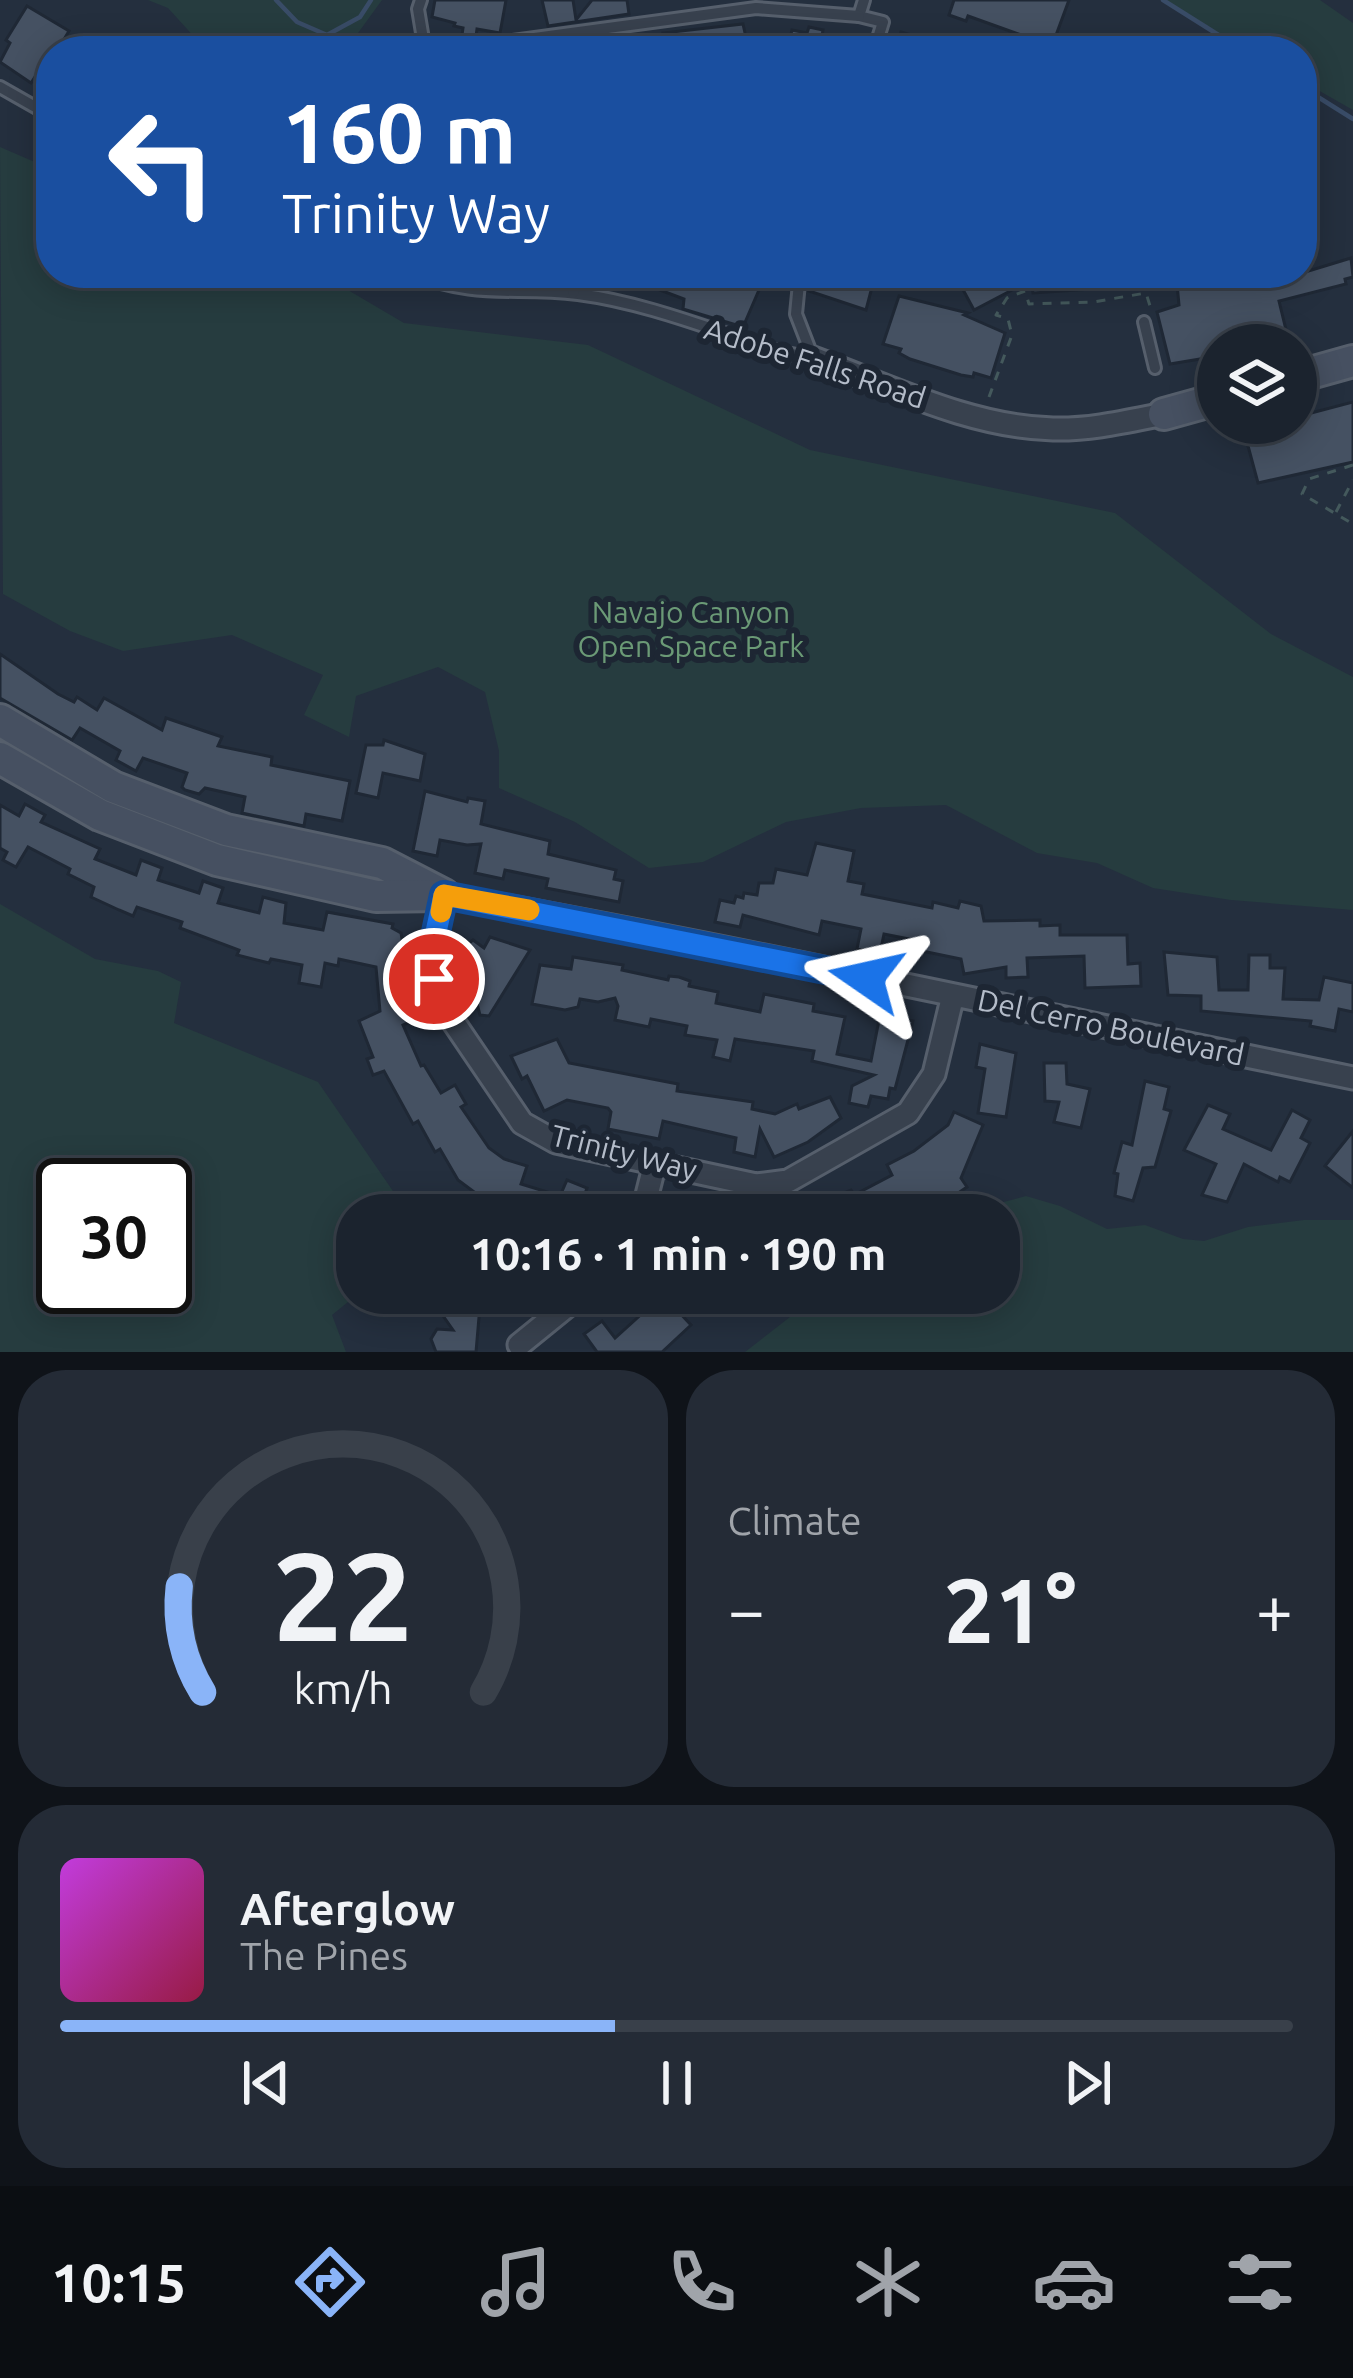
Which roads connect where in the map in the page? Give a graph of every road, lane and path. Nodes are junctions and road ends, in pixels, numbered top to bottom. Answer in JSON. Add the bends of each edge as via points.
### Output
{"nodes":[{"id":1,"x":421,"y":0,"type":"edge"},
{"id":2,"x":864,"y":0,"type":"edge"},
{"id":3,"x":859,"y":16,"type":"junction"},
{"id":4,"x":422,"y":36,"type":"edge"},
{"id":5,"x":549,"y":36,"type":"edge"},
{"id":6,"x":879,"y":36,"type":"edge"},
{"id":7,"x":0,"y":87,"type":"edge"},
{"id":8,"x":36,"y":107,"type":"edge"},
{"id":9,"x":458,"y":288,"type":"edge"},
{"id":10,"x":575,"y":288,"type":"edge"},
{"id":11,"x":799,"y":288,"type":"edge"},
{"id":12,"x":573,"y":293,"type":"junction"},
{"id":13,"x":1148,"y":317,"type":"joint"},
{"id":14,"x":813,"y":358,"type":"junction"},
{"id":15,"x":1353,"y":362,"type":"edge"},
{"id":16,"x":1155,"y":368,"type":"dead end"},
{"id":17,"x":1317,"y":371,"type":"edge"},
{"id":18,"x":989,"y":397,"type":"dead end"},
{"id":19,"x":1197,"y":405,"type":"edge"},
{"id":20,"x":1164,"y":414,"type":"joint"},
{"id":21,"x":1353,"y":465,"type":"edge"},
{"id":22,"x":1353,"y":479,"type":"edge"},
{"id":23,"x":1336,"y":513,"type":"junction"},
{"id":24,"x":1353,"y":524,"type":"edge"},
{"id":25,"x":0,"y":720,"type":"edge"},
{"id":26,"x":0,"y":758,"type":"edge"},
{"id":27,"x":444,"y":895,"type":"junction"},
{"id":28,"x":952,"y":995,"type":"junction"},
{"id":29,"x":1353,"y":1078,"type":"edge"},
{"id":30,"x":655,"y":1163,"type":"junction"},
{"id":31,"x":647,"y":1194,"type":"edge"},
{"id":32,"x":557,"y":1314,"type":"edge"},
{"id":33,"x":519,"y":1345,"type":"dead end"}],
"edges":[{"from":1,"to":4,"type":"lane"},
{"from":2,"to":3,"type":"lane"},
{"from":3,"to":5,"type":"lane","via":[[756,8]]},
{"from":3,"to":6,"type":"lane","via":[[883,22]]},
{"from":7,"to":8,"type":"lane"},
{"from":9,"to":12,"type":"lane","name":"Adobe Falls Road"},
{"from":10,"to":12,"type":"lane"},
{"from":11,"to":14,"type":"lane","via":[[796,314]]},
{"from":12,"to":14,"type":"lane","name":"Adobe Falls Road"},
{"from":13,"to":16,"type":"lane"},
{"from":13,"to":18,"type":"path","via":[[1146,293],[1072,303],[1029,304],[1025,291],[1006,298],[996,315],[1008,319],[1012,335]]},
{"from":14,"to":20,"type":"street","name":"Adobe Falls Road","via":[[986,421],[1086,428]]},
{"from":15,"to":17,"type":"street"},
{"from":19,"to":20,"type":"street","name":"Adobe Falls Road"},
{"from":21,"to":23,"type":"path","via":[[1310,478],[1302,494]]},
{"from":22,"to":23,"type":"path"},
{"from":23,"to":24,"type":"path"},
{"from":25,"to":27,"type":"street","name":"Del Cerro Boulevard","via":[[113,787],[226,830],[382,863]]},
{"from":26,"to":27,"type":"street","name":"Del Cerro Boulevard","via":[[100,815],[217,860],[376,896]]},
{"from":27,"to":28,"type":"street","name":"Del Cerro Boulevard"},
{"from":27,"to":30,"type":"street","name":"Trinity Way","via":[[434,979],[444,1008],[522,1123],[556,1142]]},
{"from":28,"to":29,"type":"street","name":"Del Cerro Boulevard"},
{"from":28,"to":30,"type":"street","name":"Trinity Way","via":[[934,1074],[908,1112],[788,1181],[756,1185]]},
{"from":30,"to":31,"type":"street"},
{"from":32,"to":33,"type":"street"}]}
